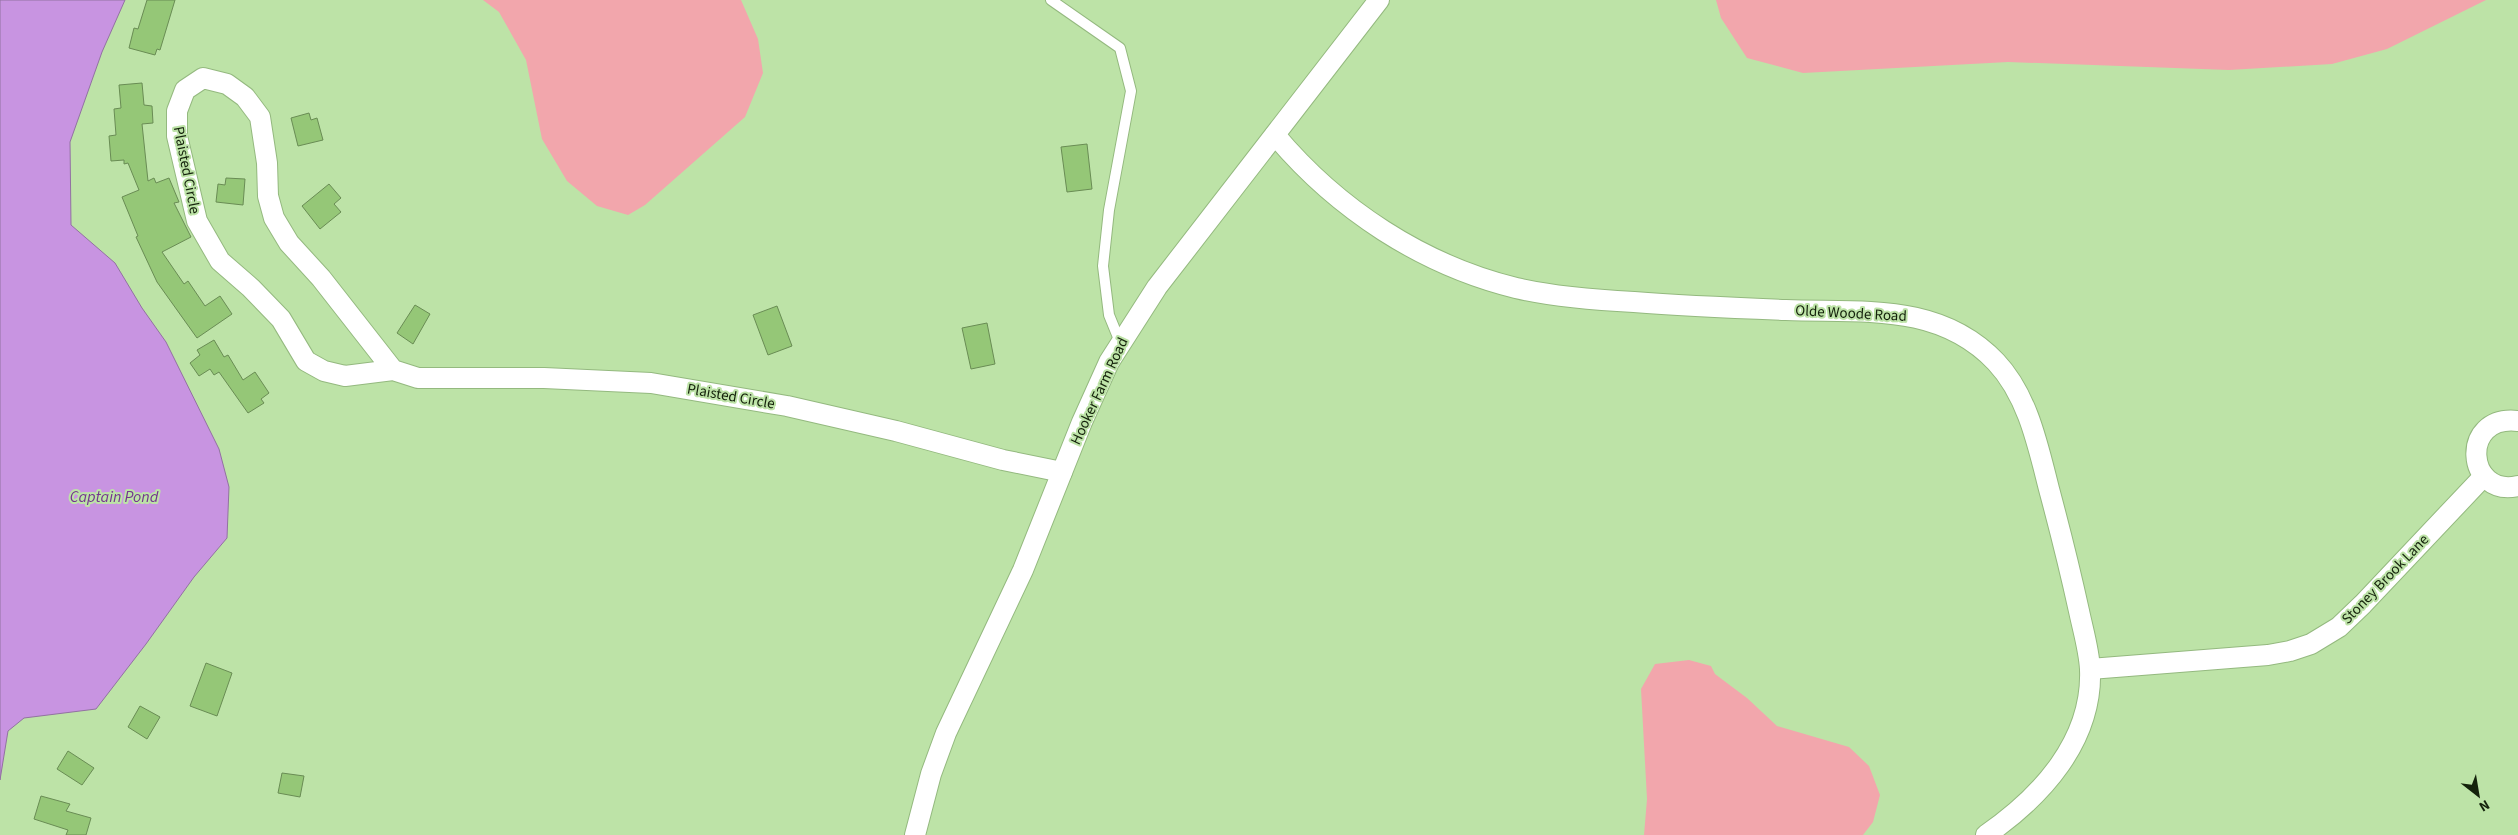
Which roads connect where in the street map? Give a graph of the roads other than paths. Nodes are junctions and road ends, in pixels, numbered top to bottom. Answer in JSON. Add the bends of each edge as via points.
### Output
{"nodes":[{"id":1,"x":1052,"y":0,"type":"edge"},
{"id":2,"x":1379,"y":0,"type":"edge"},
{"id":3,"x":1275,"y":135,"type":"junction"},
{"id":4,"x":1120,"y":342,"type":"junction"},
{"id":5,"x":393,"y":370,"type":"junction"},
{"id":6,"x":2518,"y":421,"type":"edge"},
{"id":7,"x":1062,"y":472,"type":"junction"},
{"id":8,"x":2484,"y":476,"type":"junction"},
{"id":9,"x":2518,"y":486,"type":"edge"},
{"id":10,"x":2090,"y":668,"type":"junction"},
{"id":11,"x":915,"y":835,"type":"edge"},
{"id":12,"x":1986,"y":835,"type":"edge"}],
"edges":[{"from":1,"to":4,"type":"lane","via":[[1120,48],[1131,91],[1109,210],[1103,266],[1109,315]]},
{"from":2,"to":3,"type":"street","name":"Hooker Farm Road"},
{"from":3,"to":4,"type":"street","name":"Hooker Farm Road","via":[[1157,287]]},
{"from":3,"to":10,"type":"street","name":"Olde Woode Road","via":[[1293,157],[1358,215],[1435,259],[1476,277],[1519,289],[1607,301],[1893,313],[1944,325],[1964,336],[1999,365],[2019,396],[2030,423],[2066,551]]},
{"from":4,"to":7,"type":"street","name":"Hooker Farm Road"},
{"from":5,"to":5,"type":"street","name":"Plaisted Circle","via":[[344,376],[324,371],[306,361],[281,318],[220,261],[196,221],[182,161],[177,111],[184,90],[203,78],[227,84],[245,97],[260,117],[268,196],[274,218],[289,243],[321,278]]},
{"from":5,"to":7,"type":"street","name":"Plaisted Circle","via":[[418,378],[544,378],[651,383],[787,406]]},
{"from":6,"to":8,"type":"street","via":[[2496,422],[2480,436],[2475,457]]},
{"from":7,"to":11,"type":"street","name":"Hooker Farm Road","via":[[1023,570],[946,733]]},
{"from":8,"to":9,"type":"street","via":[[2504,487]]},
{"from":8,"to":10,"type":"street","name":"Stoney Brook Lane","via":[[2363,604],[2339,627],[2311,644],[2268,655]]},
{"from":10,"to":12,"type":"street","name":"Olde Woode Road","via":[[2085,716],[2054,774],[2024,807]]}]}
